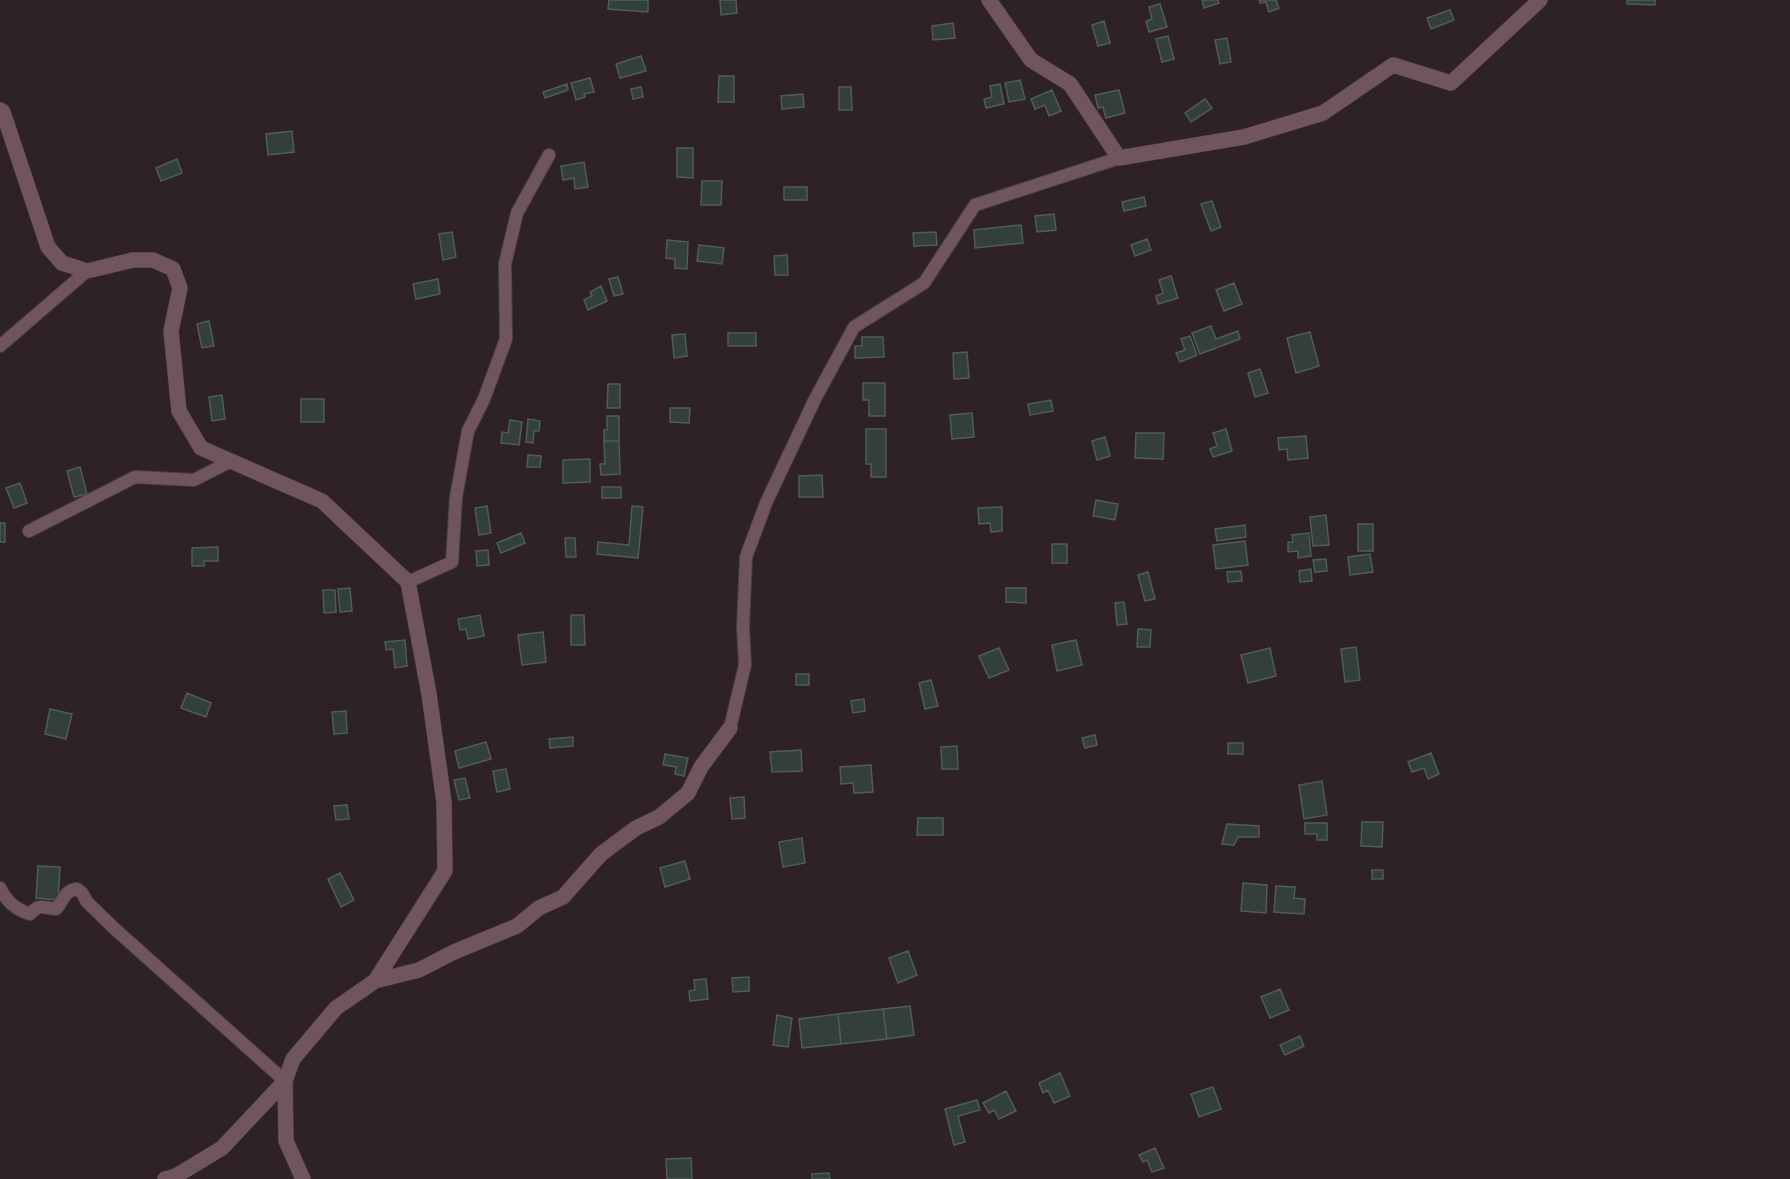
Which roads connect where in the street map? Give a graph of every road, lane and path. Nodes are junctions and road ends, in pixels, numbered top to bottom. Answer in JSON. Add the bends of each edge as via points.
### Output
{"nodes":[{"id":1,"x":989,"y":0,"type":"edge"},
{"id":2,"x":1540,"y":0,"type":"edge"},
{"id":3,"x":0,"y":110,"type":"edge"},
{"id":4,"x":549,"y":155,"type":"dead end"},
{"id":5,"x":1119,"y":158,"type":"junction"},
{"id":6,"x":87,"y":271,"type":"junction"},
{"id":7,"x":0,"y":346,"type":"edge"},
{"id":8,"x":231,"y":461,"type":"junction"},
{"id":9,"x":29,"y":531,"type":"dead end"},
{"id":10,"x":408,"y":582,"type":"junction"},
{"id":11,"x":730,"y":728,"type":"joint"},
{"id":12,"x":0,"y":888,"type":"edge"},
{"id":13,"x":375,"y":981,"type":"junction"},
{"id":14,"x":285,"y":1081,"type":"junction"},
{"id":15,"x":165,"y":1179,"type":"edge"},
{"id":16,"x":303,"y":1179,"type":"edge"}],
"edges":[{"from":1,"to":5,"type":"street","via":[[1031,60],[1070,84]]},
{"from":2,"to":5,"type":"street","via":[[1451,82],[1393,65],[1323,113],[1244,137]]},
{"from":3,"to":6,"type":"street","via":[[48,247],[62,263]]},
{"from":4,"to":10,"type":"lane","via":[[517,213],[506,264],[506,339],[468,431],[456,497],[452,562]]},
{"from":5,"to":11,"type":"lane","via":[[975,205],[924,282],[854,327],[765,503],[746,557],[745,665]]},
{"from":6,"to":7,"type":"lane"},
{"from":6,"to":8,"type":"street","via":[[133,260],[153,260],[173,269],[180,288],[171,331],[179,411],[201,448]]},
{"from":8,"to":9,"type":"lane","via":[[194,480],[135,477]]},
{"from":8,"to":10,"type":"street","via":[[322,501]]},
{"from":10,"to":13,"type":"street","via":[[444,802],[445,872]]},
{"from":11,"to":13,"type":"street","via":[[701,767],[688,793],[659,817],[636,828],[601,854],[563,897],[539,908],[517,926],[419,970]]},
{"from":12,"to":14,"type":"lane","via":[[6,900],[30,914],[41,906],[56,909],[70,890],[82,893],[116,930]]},
{"from":13,"to":14,"type":"street","via":[[336,1008],[293,1059]]},
{"from":14,"to":15,"type":"street","via":[[222,1148]]},
{"from":14,"to":16,"type":"street","via":[[286,1141]]}]}
